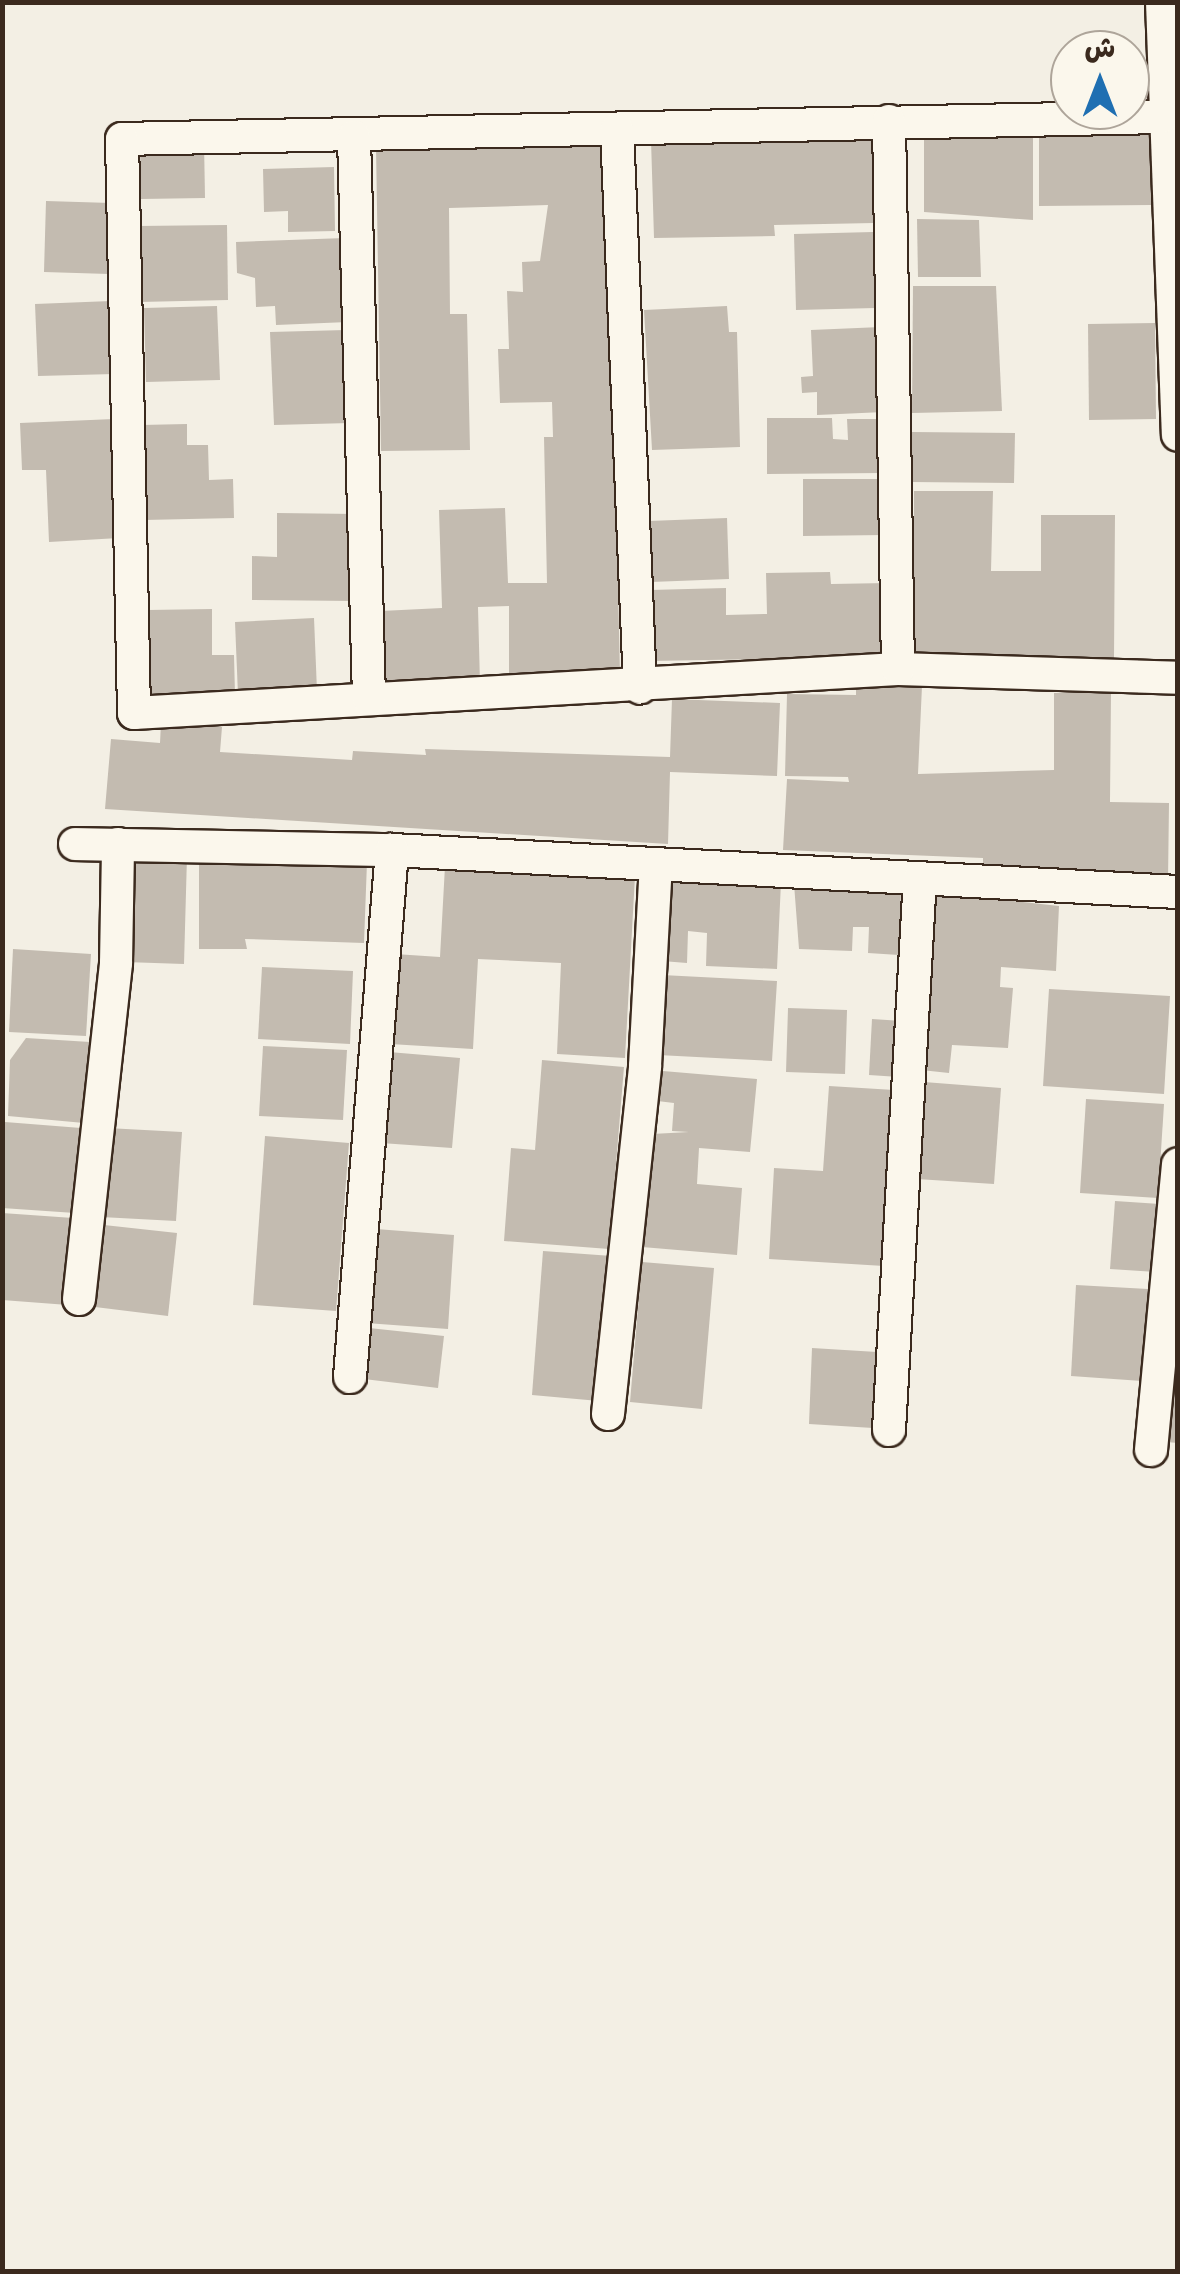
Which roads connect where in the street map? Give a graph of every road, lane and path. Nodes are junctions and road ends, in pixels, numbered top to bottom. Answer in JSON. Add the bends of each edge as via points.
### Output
{"nodes":[{"id":1,"x":1162,"y":2,"type":"edge"},
{"id":2,"x":1162,"y":117,"type":"junction"},
{"id":3,"x":888,"y":121,"type":"junction"},
{"id":4,"x":617,"y":129,"type":"junction"},
{"id":5,"x":354,"y":137,"type":"junction"},
{"id":6,"x":1178,"y":435,"type":"edge"},
{"id":7,"x":898,"y":670,"type":"junction"},
{"id":8,"x":1178,"y":678,"type":"edge"},
{"id":9,"x":640,"y":688,"type":"junction"},
{"id":10,"x":369,"y":699,"type":"junction"},
{"id":11,"x":74,"y":844,"type":"dead end"},
{"id":12,"x":118,"y":844,"type":"junction"},
{"id":13,"x":392,"y":850,"type":"junction"},
{"id":14,"x":656,"y":864,"type":"junction"},
{"id":15,"x":920,"y":878,"type":"junction"},
{"id":16,"x":1178,"y":892,"type":"edge"},
{"id":17,"x":1178,"y":1164,"type":"edge"},
{"id":18,"x":79,"y":1299,"type":"dead end"},
{"id":19,"x":350,"y":1377,"type":"dead end"},
{"id":20,"x":608,"y":1414,"type":"dead end"},
{"id":21,"x":888,"y":1430,"type":"dead end"},
{"id":22,"x":1151,"y":1450,"type":"dead end"}],
"edges":[{"from":1,"to":2,"type":"street"},
{"from":2,"to":3,"type":"street"},
{"from":2,"to":6,"type":"street"},
{"from":3,"to":4,"type":"street"},
{"from":3,"to":7,"type":"street"},
{"from":4,"to":5,"type":"street"},
{"from":4,"to":9,"type":"street"},
{"from":5,"to":10,"type":"street"},
{"from":5,"to":10,"type":"street","via":[[122,139],[134,713]]},
{"from":7,"to":8,"type":"street"},
{"from":7,"to":9,"type":"street"},
{"from":9,"to":10,"type":"street"},
{"from":11,"to":12,"type":"street"},
{"from":12,"to":13,"type":"street"},
{"from":12,"to":18,"type":"street","via":[[116,963]]},
{"from":13,"to":14,"type":"street"},
{"from":13,"to":19,"type":"street"},
{"from":14,"to":15,"type":"street"},
{"from":14,"to":20,"type":"street","via":[[644,1066]]},
{"from":15,"to":16,"type":"street"},
{"from":15,"to":21,"type":"street"},
{"from":17,"to":22,"type":"street"}]}
